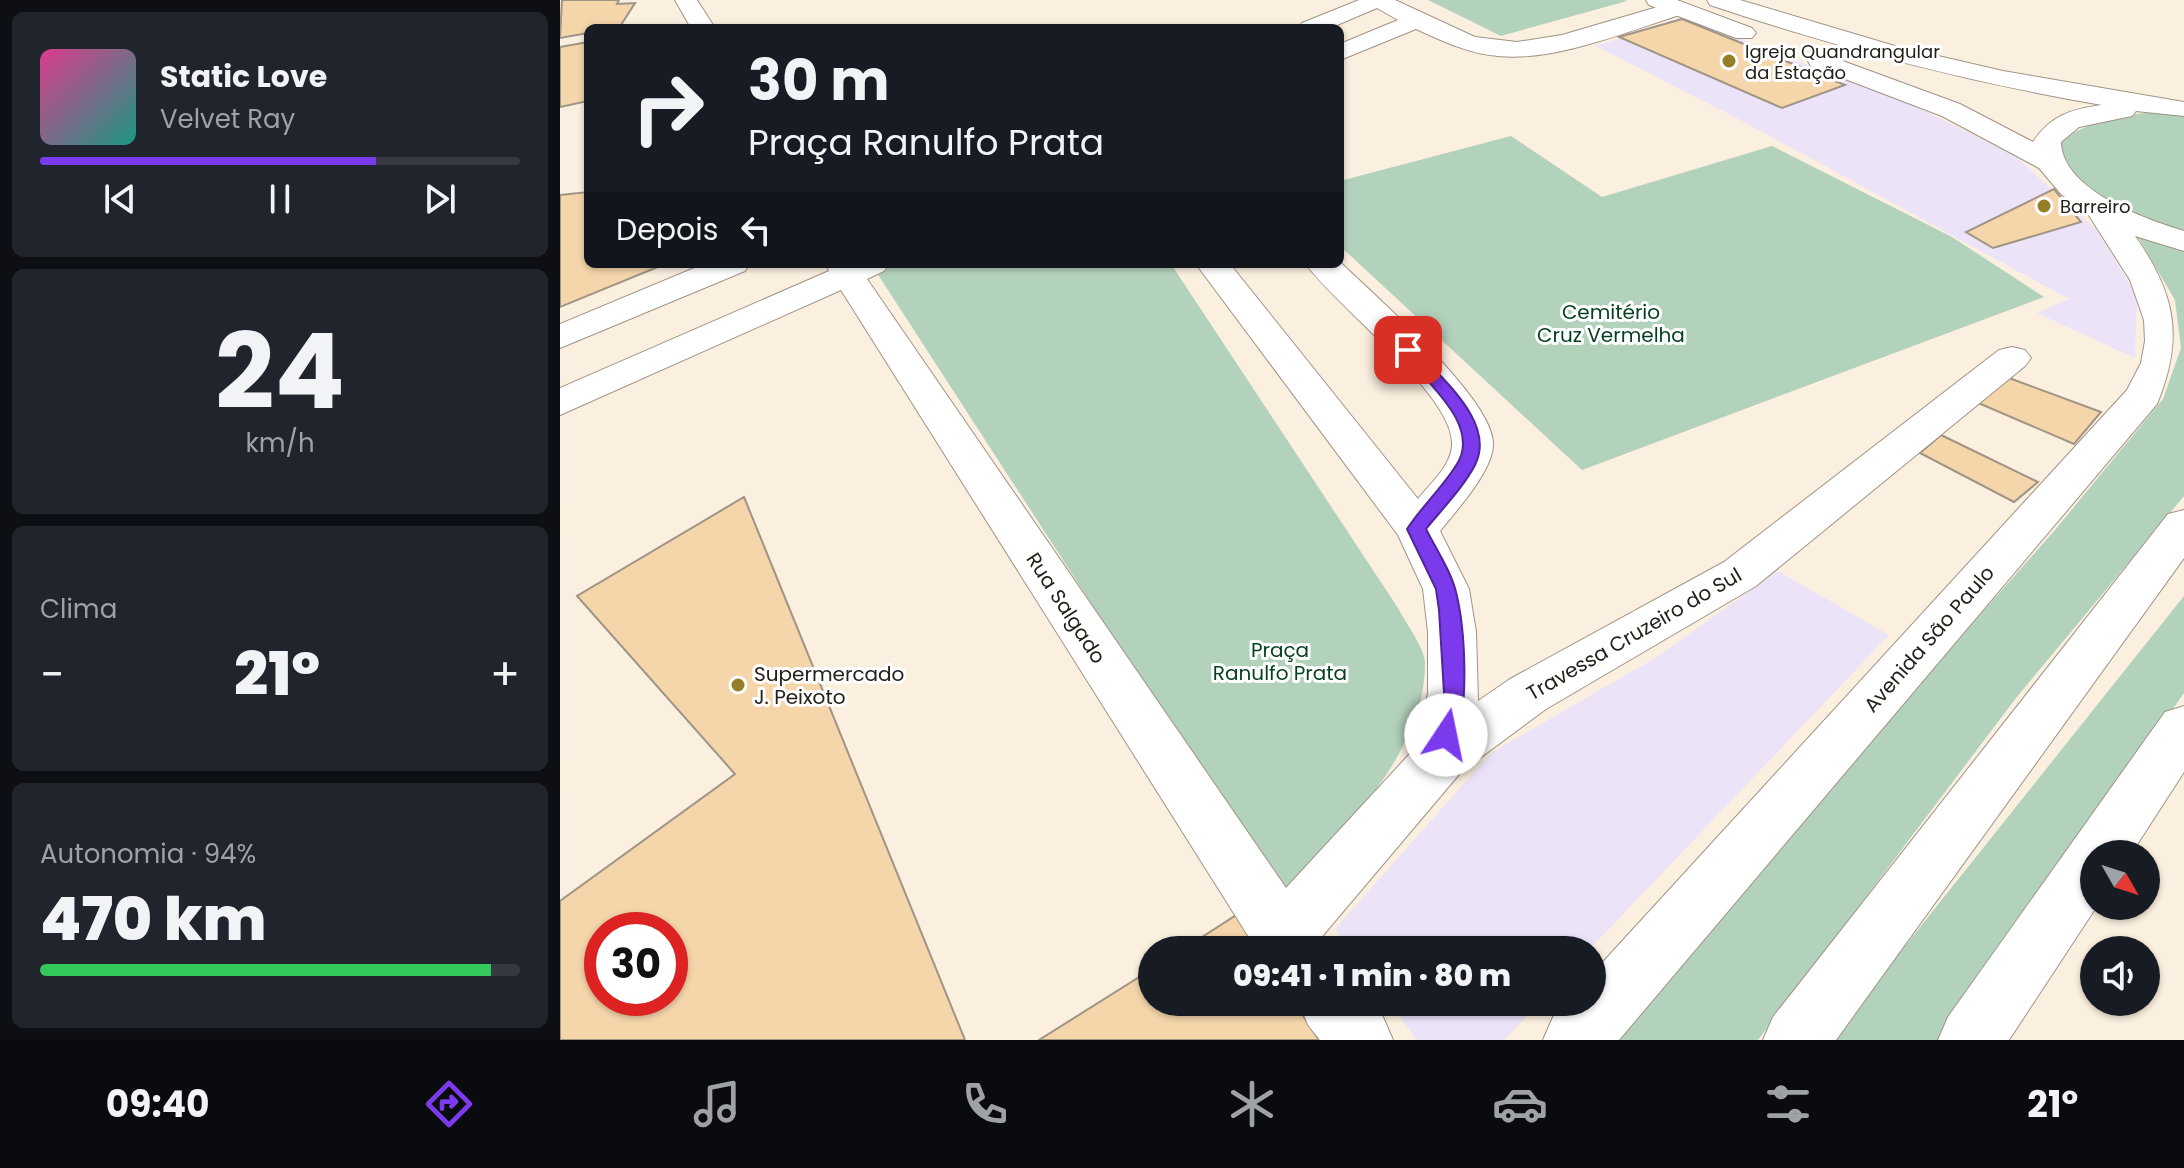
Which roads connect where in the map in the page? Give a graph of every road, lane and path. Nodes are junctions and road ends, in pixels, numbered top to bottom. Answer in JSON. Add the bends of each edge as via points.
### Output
{"nodes":[{"id":1,"x":686,"y":0,"type":"edge"},
{"id":2,"x":1378,"y":0,"type":"edge"},
{"id":3,"x":1718,"y":0,"type":"edge"},
{"id":4,"x":1668,"y":4,"type":"edge"},
{"id":5,"x":1417,"y":20,"type":"junction"},
{"id":6,"x":701,"y":24,"type":"edge"},
{"id":7,"x":1320,"y":24,"type":"edge"},
{"id":8,"x":1344,"y":51,"type":"edge"},
{"id":9,"x":2181,"y":109,"type":"edge"},
{"id":10,"x":2047,"y":161,"type":"junction"},
{"id":11,"x":2100,"y":208,"type":"junction"},
{"id":12,"x":2184,"y":241,"type":"edge"},
{"id":13,"x":724,"y":268,"type":"edge"},
{"id":14,"x":854,"y":268,"type":"edge"},
{"id":15,"x":1216,"y":268,"type":"edge"},
{"id":16,"x":1327,"y":268,"type":"edge"},
{"id":17,"x":560,"y":337,"type":"edge"},
{"id":18,"x":2012,"y":358,"type":"dead end"},
{"id":19,"x":560,"y":403,"type":"edge"},
{"id":20,"x":2184,"y":525,"type":"edge"},
{"id":21,"x":1417,"y":529,"type":"junction"},
{"id":22,"x":2180,"y":742,"type":"edge"},
{"id":23,"x":1442,"y":756,"type":"junction"},
{"id":24,"x":2108,"y":840,"type":"edge"},
{"id":25,"x":2080,"y":880,"type":"edge"},
{"id":26,"x":1282,"y":936,"type":"edge"},
{"id":27,"x":1294,"y":936,"type":"edge"},
{"id":28,"x":1576,"y":1040,"type":"edge"},
{"id":29,"x":1796,"y":1040,"type":"edge"},
{"id":30,"x":1971,"y":1040,"type":"edge"}],
"edges":[{"from":1,"to":6,"type":"street"},
{"from":2,"to":5,"type":"street"},
{"from":2,"to":7,"type":"street"},
{"from":3,"to":9,"type":"street","via":[[1815,33],[1937,65]]},
{"from":4,"to":5,"type":"street","via":[[1519,50],[1485,47]]},
{"from":4,"to":10,"type":"street","via":[[1951,110]]},
{"from":5,"to":8,"type":"street"},
{"from":9,"to":10,"type":"street","via":[[2111,111],[2072,119],[2049,135]]},
{"from":10,"to":11,"type":"street","via":[[2067,185]]},
{"from":11,"to":12,"type":"street"},
{"from":11,"to":28,"type":"street","name":"Avenida São Paulo","via":[[2154,290],[2164,325],[2160,364],[2143,396]]},
{"from":13,"to":17,"type":"street"},
{"from":14,"to":19,"type":"street"},
{"from":14,"to":26,"type":"street","name":"Rua Salgado"},
{"from":15,"to":21,"type":"street"},
{"from":16,"to":21,"type":"street","via":[[1468,420],[1473,443],[1467,464]]},
{"from":18,"to":23,"type":"street","name":"Travessa Cruzeiro do Sul","via":[[1740,574],[1528,694]]},
{"from":20,"to":29,"type":"street"},
{"from":21,"to":23,"type":"street","via":[[1446,589],[1452,632],[1454,693]]},
{"from":22,"to":24,"type":"street"},
{"from":23,"to":27,"type":"street"},
{"from":25,"to":30,"type":"street"}]}
